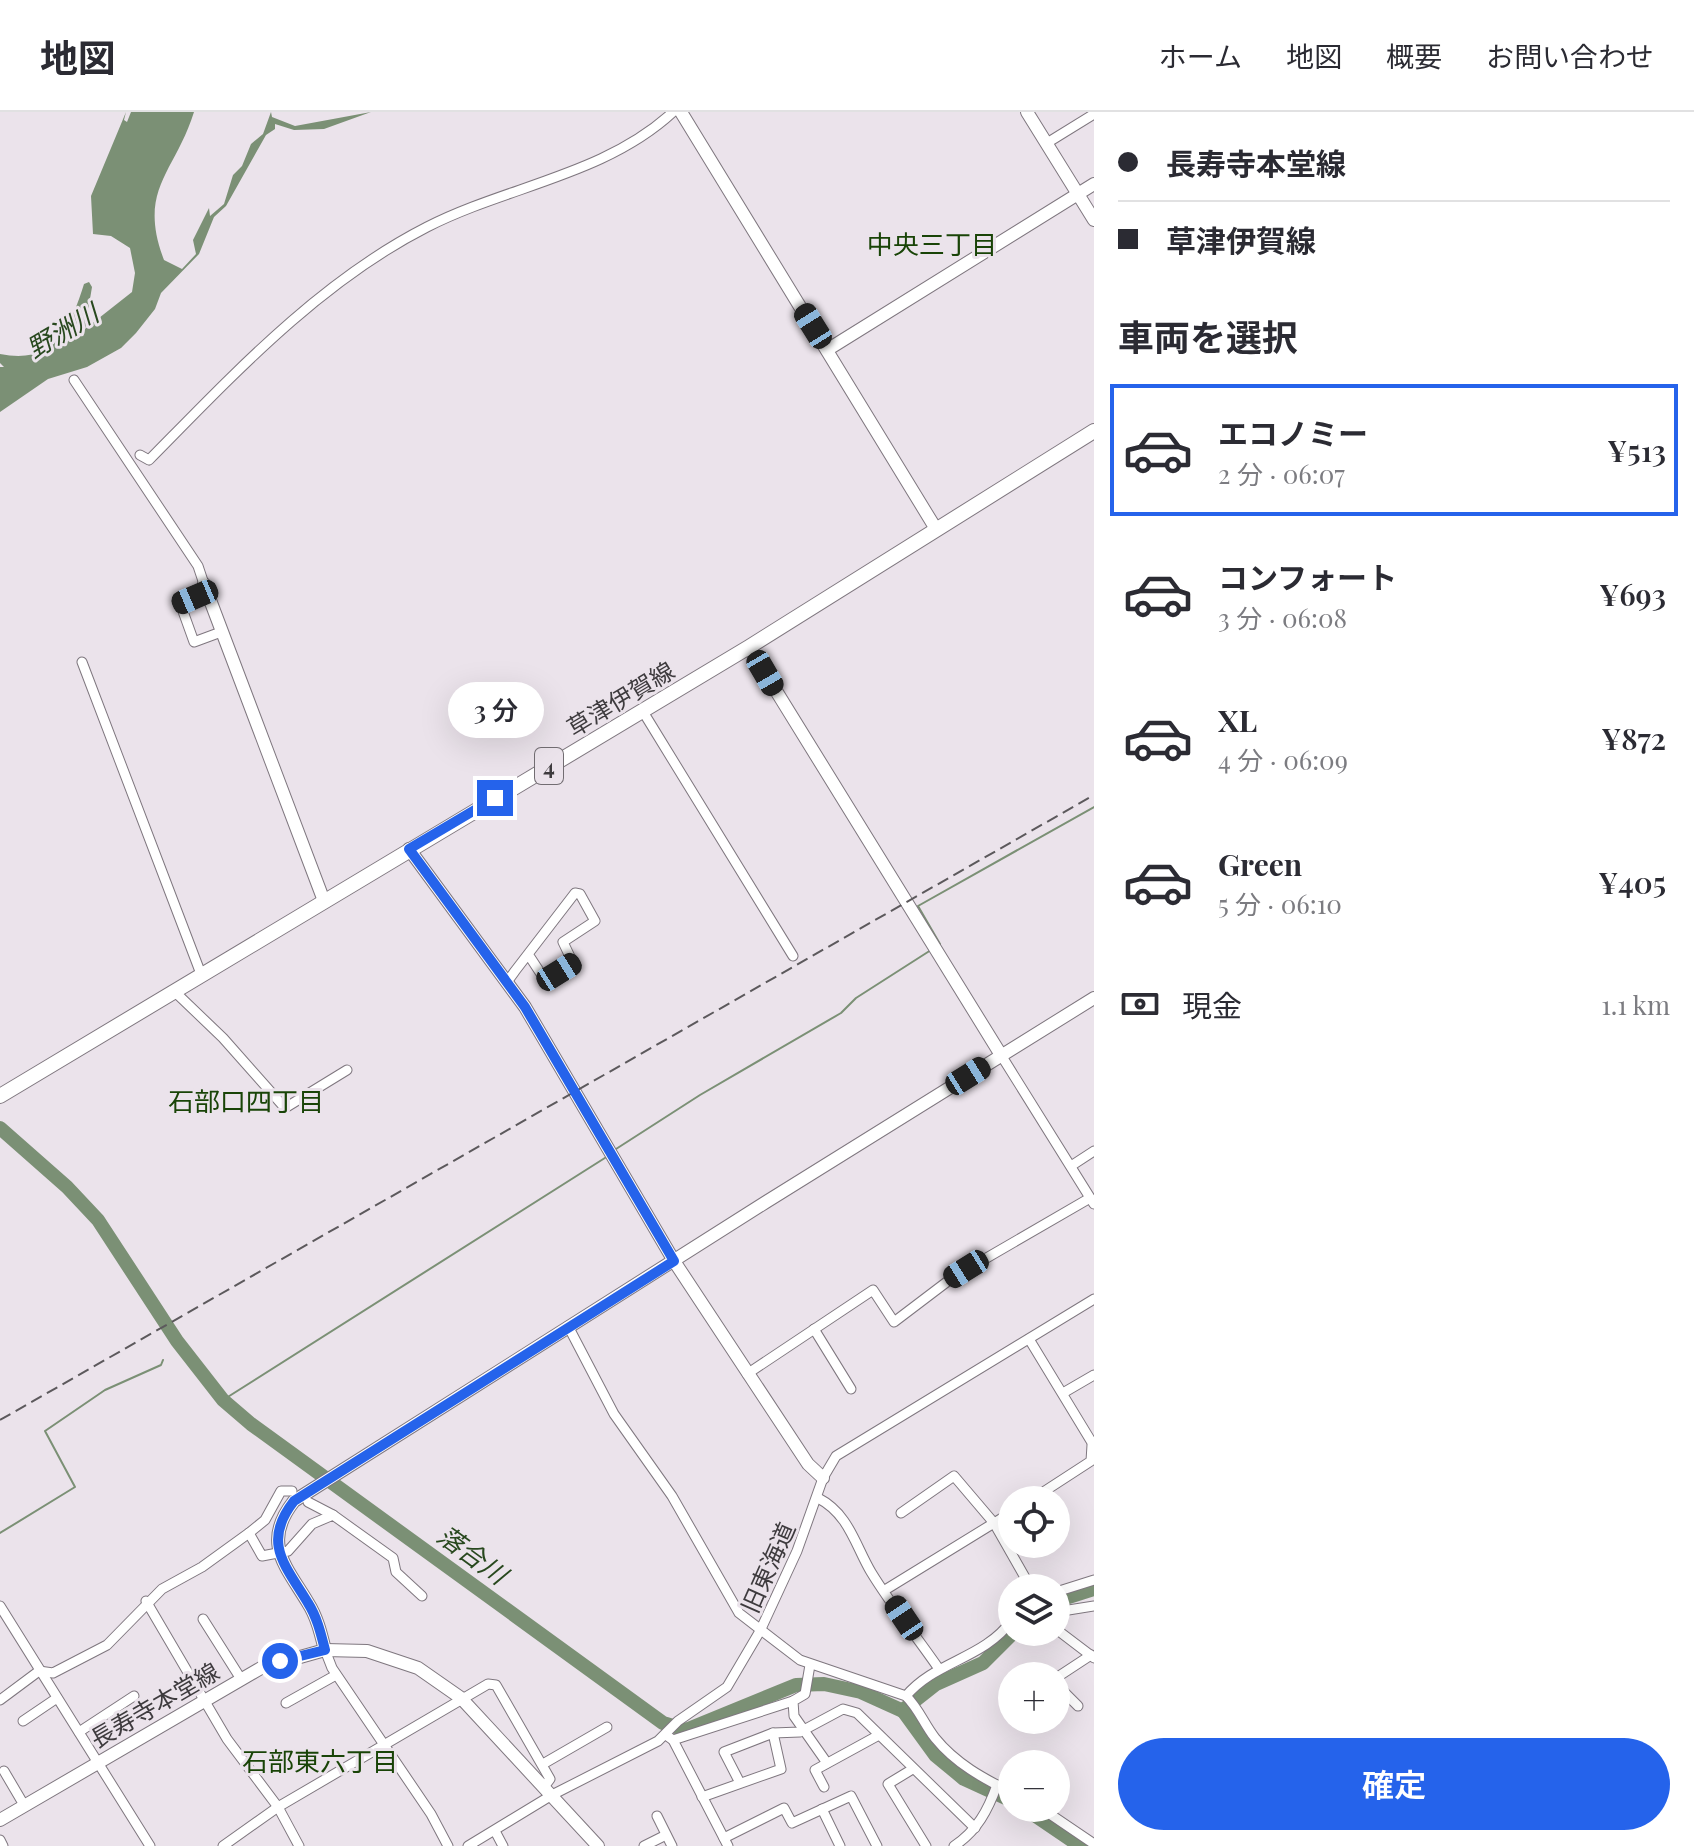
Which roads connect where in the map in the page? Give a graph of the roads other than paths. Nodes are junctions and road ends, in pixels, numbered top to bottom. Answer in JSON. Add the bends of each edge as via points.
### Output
{"nodes":[{"id":1,"x":673,"y":112,"type":"edge"},
{"id":2,"x":681,"y":112,"type":"edge"},
{"id":3,"x":1027,"y":112,"type":"edge"},
{"id":4,"x":1094,"y":114,"type":"edge"},
{"id":5,"x":1047,"y":143,"type":"junction"},
{"id":6,"x":1094,"y":184,"type":"edge"},
{"id":7,"x":1078,"y":194,"type":"junction"},
{"id":8,"x":1094,"y":220,"type":"edge"},
{"id":9,"x":827,"y":350,"type":"junction"},
{"id":10,"x":74,"y":380,"type":"dead end"},
{"id":11,"x":1094,"y":431,"type":"edge"},
{"id":12,"x":140,"y":455,"type":"dead end"},
{"id":13,"x":936,"y":529,"type":"junction"},
{"id":14,"x":205,"y":588,"type":"junction"},
{"id":15,"x":221,"y":632,"type":"junction"},
{"id":16,"x":749,"y":647,"type":"junction"},
{"id":17,"x":82,"y":662,"type":"dead end"},
{"id":18,"x":642,"y":710,"type":"junction"},
{"id":19,"x":409,"y":849,"type":"junction"},
{"id":20,"x":324,"y":901,"type":"junction"},
{"id":21,"x":528,"y":954,"type":"junction"},
{"id":22,"x":793,"y":956,"type":"dead end"},
{"id":23,"x":201,"y":974,"type":"junction"},
{"id":24,"x":507,"y":982,"type":"junction"},
{"id":25,"x":174,"y":991,"type":"junction"},
{"id":26,"x":1094,"y":998,"type":"edge"},
{"id":27,"x":1001,"y":1055,"type":"junction"},
{"id":28,"x":347,"y":1070,"type":"dead end"},
{"id":29,"x":0,"y":1096,"type":"edge"},
{"id":30,"x":1094,"y":1151,"type":"edge"},
{"id":31,"x":1071,"y":1166,"type":"junction"},
{"id":32,"x":1092,"y":1201,"type":"edge"},
{"id":33,"x":674,"y":1261,"type":"junction"},
{"id":34,"x":1094,"y":1299,"type":"edge"},
{"id":35,"x":568,"y":1326,"type":"junction"},
{"id":36,"x":814,"y":1329,"type":"junction"},
{"id":37,"x":1029,"y":1339,"type":"junction"},
{"id":38,"x":747,"y":1374,"type":"junction"},
{"id":39,"x":1094,"y":1375,"type":"edge"},
{"id":40,"x":851,"y":1389,"type":"dead end"},
{"id":41,"x":1063,"y":1393,"type":"junction"},
{"id":42,"x":1093,"y":1446,"type":"edge"},
{"id":43,"x":823,"y":1478,"type":"junction"},
{"id":44,"x":1053,"y":1486,"type":"edge"},
{"id":45,"x":292,"y":1491,"type":"dead end"},
{"id":46,"x":818,"y":1498,"type":"junction"},
{"id":47,"x":308,"y":1502,"type":"dead end"},
{"id":48,"x":901,"y":1513,"type":"dead end"},
{"id":49,"x":333,"y":1515,"type":"junction"},
{"id":50,"x":998,"y":1521,"type":"edge"},
{"id":51,"x":994,"y":1523,"type":"junction"},
{"id":52,"x":249,"y":1533,"type":"junction"},
{"id":53,"x":279,"y":1553,"type":"junction"},
{"id":54,"x":1023,"y":1574,"type":"edge"},
{"id":55,"x":1094,"y":1580,"type":"edge"},
{"id":56,"x":1070,"y":1588,"type":"edge"},
{"id":57,"x":885,"y":1590,"type":"junction"},
{"id":58,"x":422,"y":1596,"type":"dead end"},
{"id":59,"x":146,"y":1601,"type":"junction"},
{"id":60,"x":0,"y":1606,"type":"edge"},
{"id":61,"x":1094,"y":1606,"type":"edge"},
{"id":62,"x":1070,"y":1610,"type":"edge"},
{"id":63,"x":203,"y":1619,"type":"dead end"},
{"id":64,"x":759,"y":1632,"type":"junction"},
{"id":65,"x":998,"y":1635,"type":"edge"},
{"id":66,"x":1070,"y":1640,"type":"edge"},
{"id":67,"x":325,"y":1650,"type":"junction"},
{"id":68,"x":1092,"y":1656,"type":"edge"},
{"id":69,"x":810,"y":1665,"type":"junction"},
{"id":70,"x":939,"y":1669,"type":"junction"},
{"id":71,"x":1070,"y":1669,"type":"edge"},
{"id":72,"x":39,"y":1671,"type":"junction"},
{"id":73,"x":336,"y":1675,"type":"junction"},
{"id":74,"x":241,"y":1679,"type":"junction"},
{"id":75,"x":134,"y":1696,"type":"dead end"},
{"id":76,"x":906,"y":1696,"type":"junction"},
{"id":77,"x":57,"y":1698,"type":"junction"},
{"id":78,"x":206,"y":1698,"type":"junction"},
{"id":79,"x":461,"y":1698,"type":"junction"},
{"id":80,"x":1070,"y":1698,"type":"edge"},
{"id":81,"x":0,"y":1700,"type":"edge"},
{"id":82,"x":793,"y":1701,"type":"junction"},
{"id":83,"x":286,"y":1703,"type":"dead end"},
{"id":84,"x":1078,"y":1706,"type":"dead end"},
{"id":85,"x":23,"y":1721,"type":"dead end"},
{"id":86,"x":607,"y":1727,"type":"dead end"},
{"id":87,"x":802,"y":1730,"type":"junction"},
{"id":88,"x":79,"y":1732,"type":"junction"},
{"id":89,"x":773,"y":1733,"type":"junction"},
{"id":90,"x":669,"y":1735,"type":"junction"},
{"id":91,"x":879,"y":1735,"type":"junction"},
{"id":92,"x":381,"y":1745,"type":"junction"},
{"id":93,"x":98,"y":1761,"type":"junction"},
{"id":94,"x":827,"y":1763,"type":"junction"},
{"id":95,"x":543,"y":1764,"type":"junction"},
{"id":96,"x":911,"y":1770,"type":"junction"},
{"id":97,"x":4,"y":1771,"type":"dead end"},
{"id":98,"x":739,"y":1781,"type":"junction"},
{"id":99,"x":997,"y":1785,"type":"joint"},
{"id":100,"x":824,"y":1787,"type":"dead end"},
{"id":101,"x":548,"y":1791,"type":"junction"},
{"id":102,"x":702,"y":1797,"type":"junction"},
{"id":103,"x":24,"y":1805,"type":"junction"},
{"id":104,"x":278,"y":1807,"type":"junction"},
{"id":105,"x":822,"y":1809,"type":"junction"},
{"id":106,"x":657,"y":1816,"type":"dead end"},
{"id":107,"x":0,"y":1820,"type":"edge"},
{"id":108,"x":1062,"y":1822,"type":"edge"},
{"id":109,"x":975,"y":1828,"type":"junction"},
{"id":110,"x":495,"y":1831,"type":"junction"},
{"id":111,"x":666,"y":1835,"type":"junction"},
{"id":112,"x":0,"y":1840,"type":"edge"},
{"id":113,"x":726,"y":1842,"type":"edge"},
{"id":114,"x":1094,"y":1844,"type":"edge"},
{"id":115,"x":3,"y":1846,"type":"edge"},
{"id":116,"x":150,"y":1846,"type":"edge"},
{"id":117,"x":223,"y":1846,"type":"edge"},
{"id":118,"x":299,"y":1846,"type":"edge"},
{"id":119,"x":448,"y":1846,"type":"edge"},
{"id":120,"x":468,"y":1846,"type":"edge"},
{"id":121,"x":503,"y":1846,"type":"edge"},
{"id":122,"x":598,"y":1846,"type":"edge"},
{"id":123,"x":644,"y":1846,"type":"edge"},
{"id":124,"x":672,"y":1846,"type":"edge"},
{"id":125,"x":840,"y":1846,"type":"edge"},
{"id":126,"x":877,"y":1846,"type":"edge"},
{"id":127,"x":926,"y":1846,"type":"edge"},
{"id":128,"x":954,"y":1846,"type":"edge"}],
"edges":[{"from":1,"to":12,"type":"street","via":[[597,161],[426,227],[369,263],[321,296],[237,370],[149,460]]},
{"from":2,"to":9,"type":"street"},
{"from":3,"to":5,"type":"street"},
{"from":4,"to":5,"type":"street"},
{"from":5,"to":7,"type":"street"},
{"from":6,"to":7,"type":"street"},
{"from":7,"to":8,"type":"street"},
{"from":7,"to":9,"type":"street"},
{"from":9,"to":13,"type":"street"},
{"from":10,"to":14,"type":"street","via":[[198,566]]},
{"from":11,"to":13,"type":"main road","name":"草津伊賀線","number":"4"},
{"from":13,"to":16,"type":"main road","name":"草津伊賀線","number":"4"},
{"from":14,"to":15,"type":"street"},
{"from":14,"to":15,"type":"street","via":[[180,603],[194,642]]},
{"from":15,"to":20,"type":"street"},
{"from":16,"to":18,"type":"main road","name":"草津伊賀線","number":"4"},
{"from":16,"to":27,"type":"street"},
{"from":17,"to":23,"type":"street"},
{"from":18,"to":19,"type":"main road","name":"草津伊賀線","number":"4"},
{"from":18,"to":22,"type":"street"},
{"from":19,"to":20,"type":"main road","name":"草津伊賀線","number":"4"},
{"from":19,"to":24,"type":"street"},
{"from":20,"to":23,"type":"main road","name":"草津伊賀線","number":"4"},
{"from":21,"to":21,"type":"street","via":[[575,893],[580,894],[595,921],[563,942],[573,963],[545,980]]},
{"from":21,"to":24,"type":"street"},
{"from":23,"to":25,"type":"main road","name":"草津伊賀線","number":"4"},
{"from":24,"to":33,"type":"street"},
{"from":25,"to":28,"type":"street","via":[[285,1108]]},
{"from":25,"to":29,"type":"main road","name":"草津伊賀線","number":"4"},
{"from":26,"to":27,"type":"street"},
{"from":27,"to":31,"type":"street"},
{"from":27,"to":33,"type":"street"},
{"from":30,"to":31,"type":"street"},
{"from":31,"to":32,"type":"street"},
{"from":32,"to":36,"type":"street","via":[[952,1278],[894,1322],[873,1290]]},
{"from":33,"to":35,"type":"street"},
{"from":33,"to":38,"type":"street"},
{"from":34,"to":37,"type":"street","name":"旧東海道"},
{"from":35,"to":53,"type":"street","via":[[318,1484],[288,1509],[280,1526]]},
{"from":35,"to":64,"type":"street","via":[[614,1414],[672,1496],[739,1613]]},
{"from":36,"to":38,"type":"street"},
{"from":36,"to":40,"type":"street"},
{"from":37,"to":41,"type":"street"},
{"from":37,"to":43,"type":"street","name":"旧東海道","via":[[836,1456]]},
{"from":38,"to":43,"type":"street"},
{"from":39,"to":41,"type":"street"},
{"from":41,"to":42,"type":"street"},
{"from":42,"to":44,"type":"street","via":[[1091,1461]]},
{"from":43,"to":46,"type":"street","name":"旧東海道"},
{"from":45,"to":52,"type":"street","via":[[281,1491],[265,1520]]},
{"from":46,"to":57,"type":"street","via":[[834,1508]]},
{"from":46,"to":64,"type":"street","name":"旧東海道"},
{"from":47,"to":49,"type":"street"},
{"from":48,"to":51,"type":"street","via":[[954,1476]]},
{"from":49,"to":53,"type":"street","via":[[312,1524],[292,1547]]},
{"from":49,"to":58,"type":"street","via":[[393,1558],[396,1572]]},
{"from":50,"to":51,"type":"street"},
{"from":51,"to":54,"type":"street"},
{"from":51,"to":57,"type":"street"},
{"from":52,"to":53,"type":"street","via":[[262,1556]]},
{"from":52,"to":59,"type":"street"},
{"from":53,"to":67,"type":"street","via":[[317,1621]]},
{"from":55,"to":56,"type":"street"},
{"from":57,"to":70,"type":"street"},
{"from":59,"to":72,"type":"street","via":[[107,1645],[53,1673]]},
{"from":59,"to":78,"type":"street"},
{"from":60,"to":72,"type":"street"},
{"from":61,"to":62,"type":"street"},
{"from":63,"to":74,"type":"street"},
{"from":64,"to":69,"type":"street"},
{"from":64,"to":90,"type":"street","name":"旧東海道","via":[[727,1687],[678,1721]]},
{"from":65,"to":70,"type":"street","via":[[986,1647]]},
{"from":66,"to":68,"type":"street"},
{"from":67,"to":73,"type":"street"},
{"from":67,"to":74,"type":"street","name":"長寿寺本堂線"},
{"from":67,"to":79,"type":"street","name":"長寿寺本堂線","via":[[367,1651],[398,1660]]},
{"from":68,"to":71,"type":"street"},
{"from":69,"to":76,"type":"street"},
{"from":69,"to":82,"type":"street","via":[[805,1694]]},
{"from":70,"to":76,"type":"street"},
{"from":72,"to":77,"type":"street"},
{"from":72,"to":81,"type":"street"},
{"from":73,"to":83,"type":"street"},
{"from":73,"to":92,"type":"street"},
{"from":74,"to":78,"type":"street","name":"長寿寺本堂線"},
{"from":75,"to":88,"type":"street"},
{"from":76,"to":99,"type":"street","via":[[955,1759]]},
{"from":77,"to":85,"type":"street"},
{"from":77,"to":88,"type":"street"},
{"from":78,"to":93,"type":"street","name":"長寿寺本堂線"},
{"from":78,"to":104,"type":"street","via":[[227,1739]]},
{"from":79,"to":92,"type":"street"},
{"from":79,"to":95,"type":"street","via":[[496,1685]]},
{"from":79,"to":101,"type":"street","name":"長寿寺本堂線"},
{"from":80,"to":84,"type":"street"},
{"from":82,"to":87,"type":"street"},
{"from":82,"to":90,"type":"street"},
{"from":86,"to":95,"type":"street"},
{"from":87,"to":89,"type":"street"},
{"from":87,"to":91,"type":"street","via":[[843,1709],[857,1713]]},
{"from":87,"to":94,"type":"street"},
{"from":88,"to":93,"type":"street"},
{"from":89,"to":98,"type":"street","via":[[781,1769]]},
{"from":89,"to":98,"type":"street","via":[[724,1752]]},
{"from":90,"to":101,"type":"street","name":"旧東海道"},
{"from":90,"to":102,"type":"street"},
{"from":91,"to":94,"type":"street"},
{"from":91,"to":96,"type":"street"},
{"from":92,"to":104,"type":"street"},
{"from":92,"to":119,"type":"street"},
{"from":93,"to":103,"type":"street","name":"長寿寺本堂線"},
{"from":93,"to":116,"type":"street"},
{"from":94,"to":100,"type":"street","via":[[815,1770]]},
{"from":95,"to":101,"type":"street","via":[[550,1779]]},
{"from":96,"to":109,"type":"street"},
{"from":96,"to":127,"type":"street","via":[[888,1784]]},
{"from":97,"to":103,"type":"street"},
{"from":98,"to":102,"type":"street"},
{"from":99,"to":109,"type":"street"},
{"from":101,"to":110,"type":"street","name":"旧東海道"},
{"from":101,"to":122,"type":"street","name":"長寿寺本堂線"},
{"from":102,"to":113,"type":"street"},
{"from":103,"to":107,"type":"street","name":"長寿寺本堂線"},
{"from":104,"to":117,"type":"street"},
{"from":104,"to":118,"type":"street"},
{"from":105,"to":113,"type":"street","via":[[792,1823],[784,1808]]},
{"from":105,"to":125,"type":"street"},
{"from":105,"to":126,"type":"street","via":[[851,1796]]},
{"from":106,"to":111,"type":"street"},
{"from":108,"to":114,"type":"street"},
{"from":109,"to":128,"type":"street"},
{"from":110,"to":120,"type":"street","name":"旧東海道"},
{"from":110,"to":121,"type":"street"},
{"from":111,"to":123,"type":"street"},
{"from":111,"to":124,"type":"street"},
{"from":112,"to":115,"type":"street"}]}
